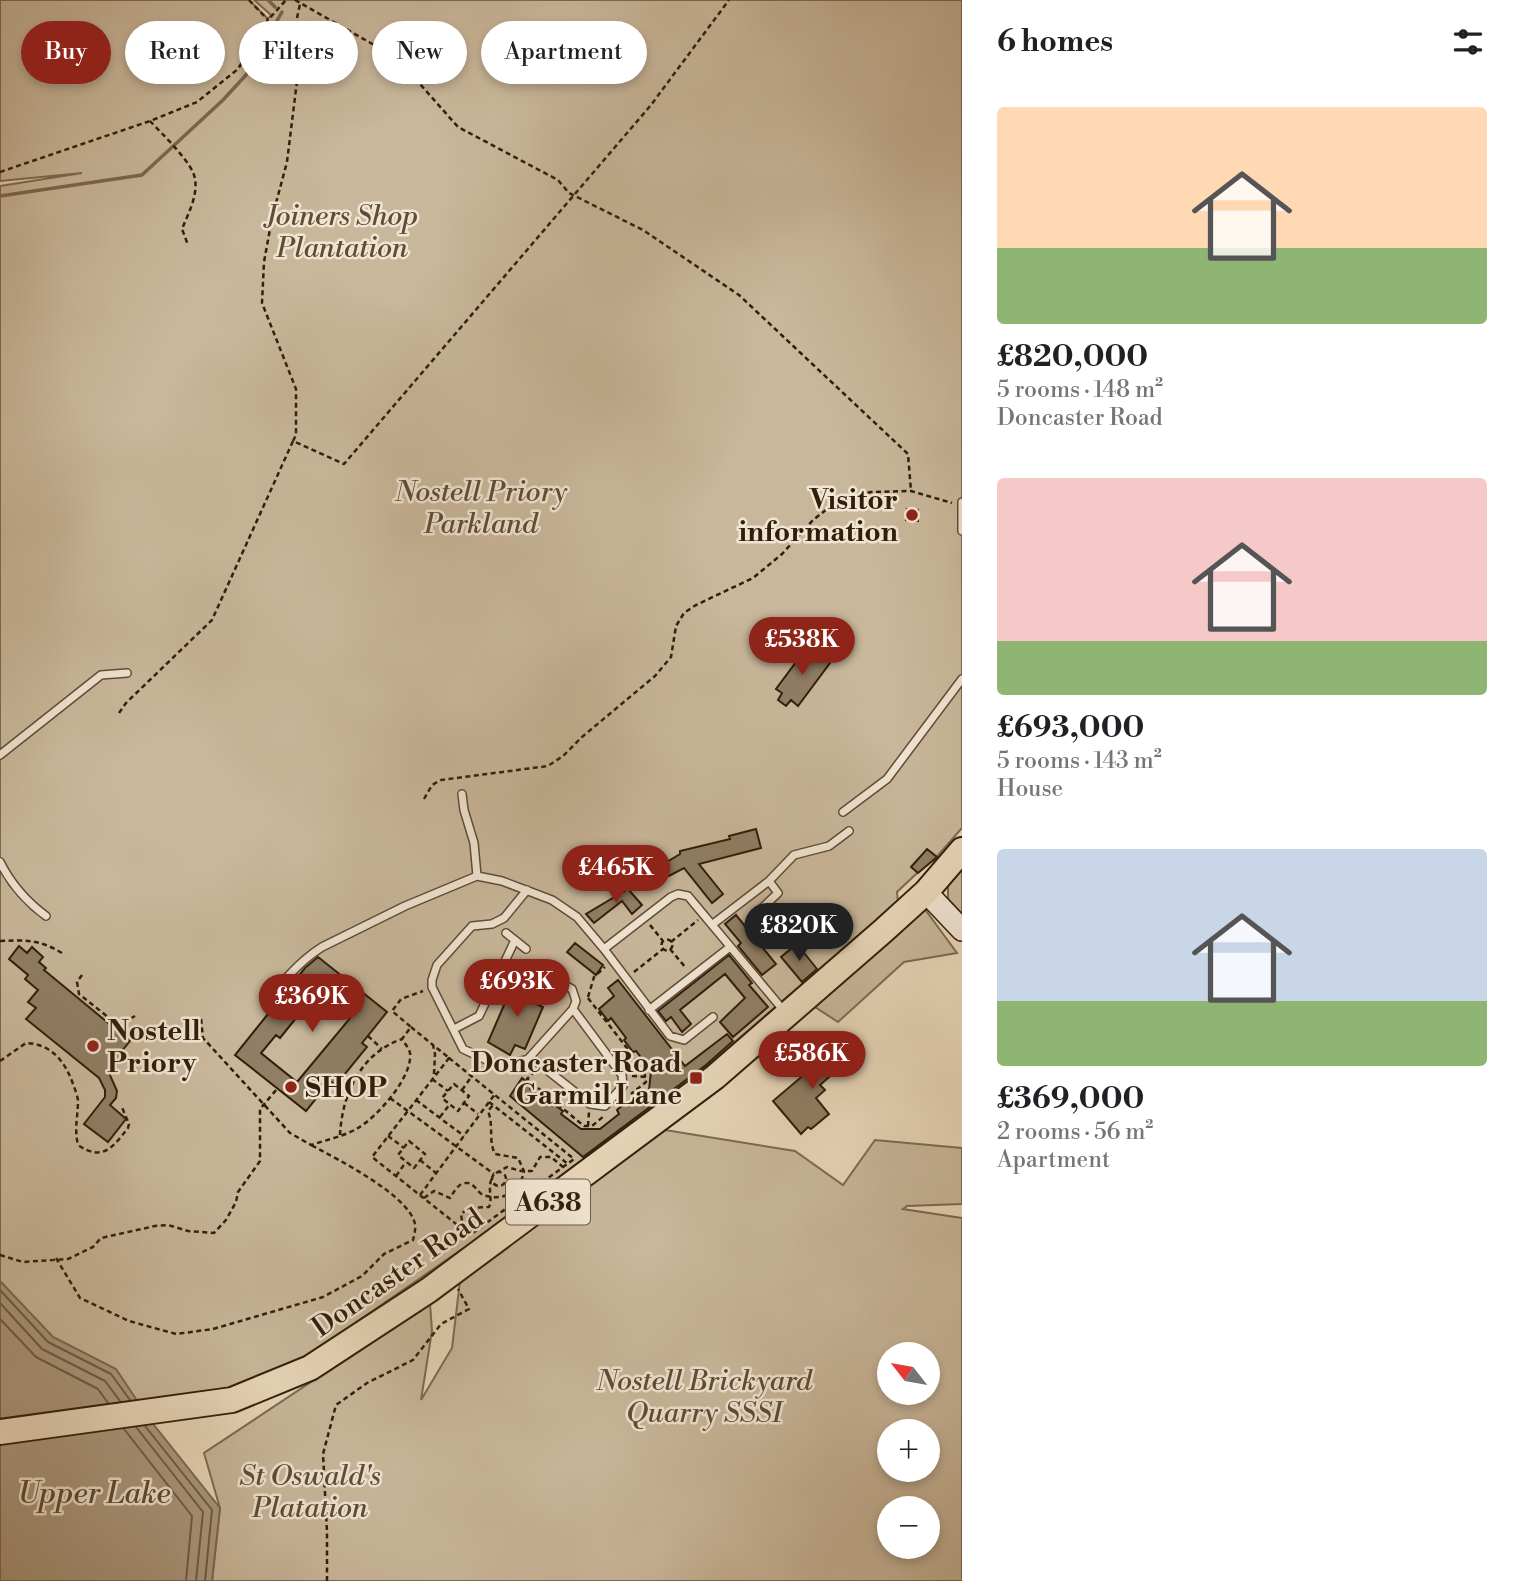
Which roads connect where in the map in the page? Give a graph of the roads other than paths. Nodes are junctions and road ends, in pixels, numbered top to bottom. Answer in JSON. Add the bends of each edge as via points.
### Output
{"nodes":[{"id":1,"x":961,"y":504,"type":"edge"},
{"id":2,"x":962,"y":531,"type":"edge"},
{"id":3,"x":127,"y":673,"type":"dead end"},
{"id":4,"x":962,"y":679,"type":"edge"},
{"id":5,"x":0,"y":755,"type":"edge"},
{"id":6,"x":462,"y":794,"type":"dead end"},
{"id":7,"x":843,"y":812,"type":"dead end"},
{"id":8,"x":849,"y":831,"type":"dead end"},
{"id":9,"x":962,"y":850,"type":"edge"},
{"id":10,"x":0,"y":862,"type":"edge"},
{"id":11,"x":477,"y":876,"type":"junction"},
{"id":12,"x":769,"y":881,"type":"junction"},
{"id":13,"x":527,"y":890,"type":"junction"},
{"id":14,"x":926,"y":892,"type":"junction"},
{"id":15,"x":46,"y":915,"type":"dead end"},
{"id":16,"x":713,"y":924,"type":"junction"},
{"id":17,"x":962,"y":930,"type":"edge"},
{"id":18,"x":506,"y":933,"type":"dead end"},
{"id":19,"x":515,"y":940,"type":"junction"},
{"id":20,"x":781,"y":944,"type":"dead end"},
{"id":21,"x":730,"y":947,"type":"junction"},
{"id":22,"x":526,"y":949,"type":"dead end"},
{"id":23,"x":604,"y":949,"type":"junction"},
{"id":24,"x":535,"y":969,"type":"dead end"},
{"id":25,"x":268,"y":1000,"type":"dead end"},
{"id":26,"x":649,"y":1010,"type":"junction"},
{"id":27,"x":574,"y":1011,"type":"junction"},
{"id":28,"x":713,"y":1017,"type":"dead end"},
{"id":29,"x":779,"y":1021,"type":"junction"},
{"id":30,"x":454,"y":1029,"type":"junction"},
{"id":31,"x":528,"y":1059,"type":"junction"},
{"id":32,"x":798,"y":1059,"type":"dead end"},
{"id":33,"x":0,"y":1432,"type":"edge"}],
"edges":[{"from":1,"to":2,"type":"lane"},
{"from":3,"to":5,"type":"lane","via":[[101,675]]},
{"from":4,"to":7,"type":"lane","via":[[887,779]]},
{"from":6,"to":11,"type":"lane"},
{"from":8,"to":12,"type":"lane","via":[[829,846],[794,855]]},
{"from":9,"to":14,"type":"highway","number":"A638"},
{"from":10,"to":15,"type":"lane","via":[[31,905]]},
{"from":11,"to":13,"type":"lane"},
{"from":11,"to":25,"type":"lane","via":[[310,954]]},
{"from":12,"to":16,"type":"lane"},
{"from":12,"to":20,"type":"lane","via":[[778,893],[758,916]]},
{"from":13,"to":23,"type":"lane","via":[[569,910]]},
{"from":13,"to":30,"type":"lane","via":[[504,918],[468,931],[433,972],[432,987]]},
{"from":14,"to":17,"type":"main road"},
{"from":14,"to":29,"type":"highway","name":"Doncaster Road","number":"A638"},
{"from":16,"to":21,"type":"lane"},
{"from":16,"to":23,"type":"lane","via":[[688,896],[678,894]]},
{"from":18,"to":19,"type":"lane"},
{"from":19,"to":22,"type":"lane"},
{"from":19,"to":30,"type":"lane","via":[[479,1016]]},
{"from":21,"to":26,"type":"lane"},
{"from":21,"to":29,"type":"lane"},
{"from":23,"to":26,"type":"lane"},
{"from":24,"to":27,"type":"lane","via":[[572,989]]},
{"from":26,"to":28,"type":"lane","via":[[670,1036],[684,1040]]},
{"from":27,"to":31,"type":"lane"},
{"from":27,"to":31,"type":"lane","via":[[622,1075],[623,1086],[605,1106],[590,1104]]},
{"from":29,"to":32,"type":"lane"},
{"from":29,"to":33,"type":"highway","name":"Doncaster Road","number":"A638","via":[[715,1077],[450,1275],[310,1368],[232,1400]]},
{"from":30,"to":31,"type":"lane","via":[[463,1049],[477,1057],[507,1065]]}]}
